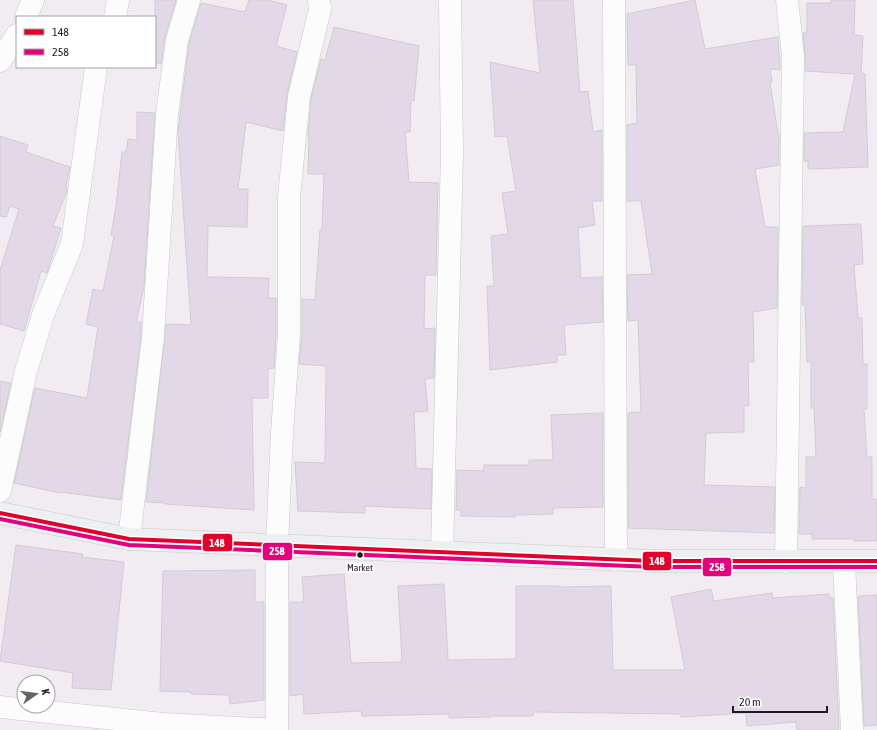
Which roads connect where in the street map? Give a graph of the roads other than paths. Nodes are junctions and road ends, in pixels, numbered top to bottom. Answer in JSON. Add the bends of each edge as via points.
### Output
{"nodes":[{"id":1,"x":33,"y":0,"type":"edge"},
{"id":2,"x":118,"y":0,"type":"edge"},
{"id":3,"x":188,"y":0,"type":"edge"},
{"id":4,"x":319,"y":0,"type":"edge"},
{"id":5,"x":450,"y":0,"type":"edge"},
{"id":6,"x":614,"y":0,"type":"edge"},
{"id":7,"x":787,"y":0,"type":"edge"},
{"id":8,"x":26,"y":16,"type":"edge"},
{"id":9,"x":115,"y":16,"type":"edge"},
{"id":10,"x":16,"y":37,"type":"edge"},
{"id":11,"x":0,"y":61,"type":"edge"},
{"id":12,"x":96,"y":68,"type":"edge"},
{"id":13,"x":0,"y":491,"type":"edge"},
{"id":14,"x":0,"y":513,"type":"edge"},
{"id":15,"x":129,"y":539,"type":"junction"},
{"id":16,"x":277,"y":546,"type":"junction"},
{"id":17,"x":442,"y":552,"type":"junction"},
{"id":18,"x":616,"y":560,"type":"junction"},
{"id":19,"x":877,"y":561,"type":"edge"},
{"id":20,"x":786,"y":562,"type":"junction"},
{"id":21,"x":844,"y":562,"type":"junction"},
{"id":22,"x":0,"y":707,"type":"edge"},
{"id":23,"x":276,"y":730,"type":"edge"},
{"id":24,"x":852,"y":730,"type":"edge"}],
"edges":[{"from":1,"to":8,"type":"street"},
{"from":2,"to":9,"type":"street"},
{"from":3,"to":15,"type":"street","via":[[178,40],[167,114],[153,337]]},
{"from":4,"to":16,"type":"street","via":[[320,9],[299,97],[289,197],[289,334]]},
{"from":5,"to":17,"type":"street","via":[[452,153]]},
{"from":6,"to":18,"type":"street"},
{"from":7,"to":20,"type":"street","via":[[793,56]]},
{"from":10,"to":11,"type":"street"},
{"from":12,"to":13,"type":"street","via":[[72,244],[43,315],[26,371]]},
{"from":14,"to":15,"type":"street"},
{"from":15,"to":16,"type":"street"},
{"from":16,"to":17,"type":"street"},
{"from":16,"to":23,"type":"street"},
{"from":17,"to":18,"type":"street"},
{"from":18,"to":20,"type":"street"},
{"from":19,"to":21,"type":"street"},
{"from":20,"to":21,"type":"street"},
{"from":21,"to":24,"type":"street"},
{"from":22,"to":23,"type":"street","via":[[163,724]]}]}
